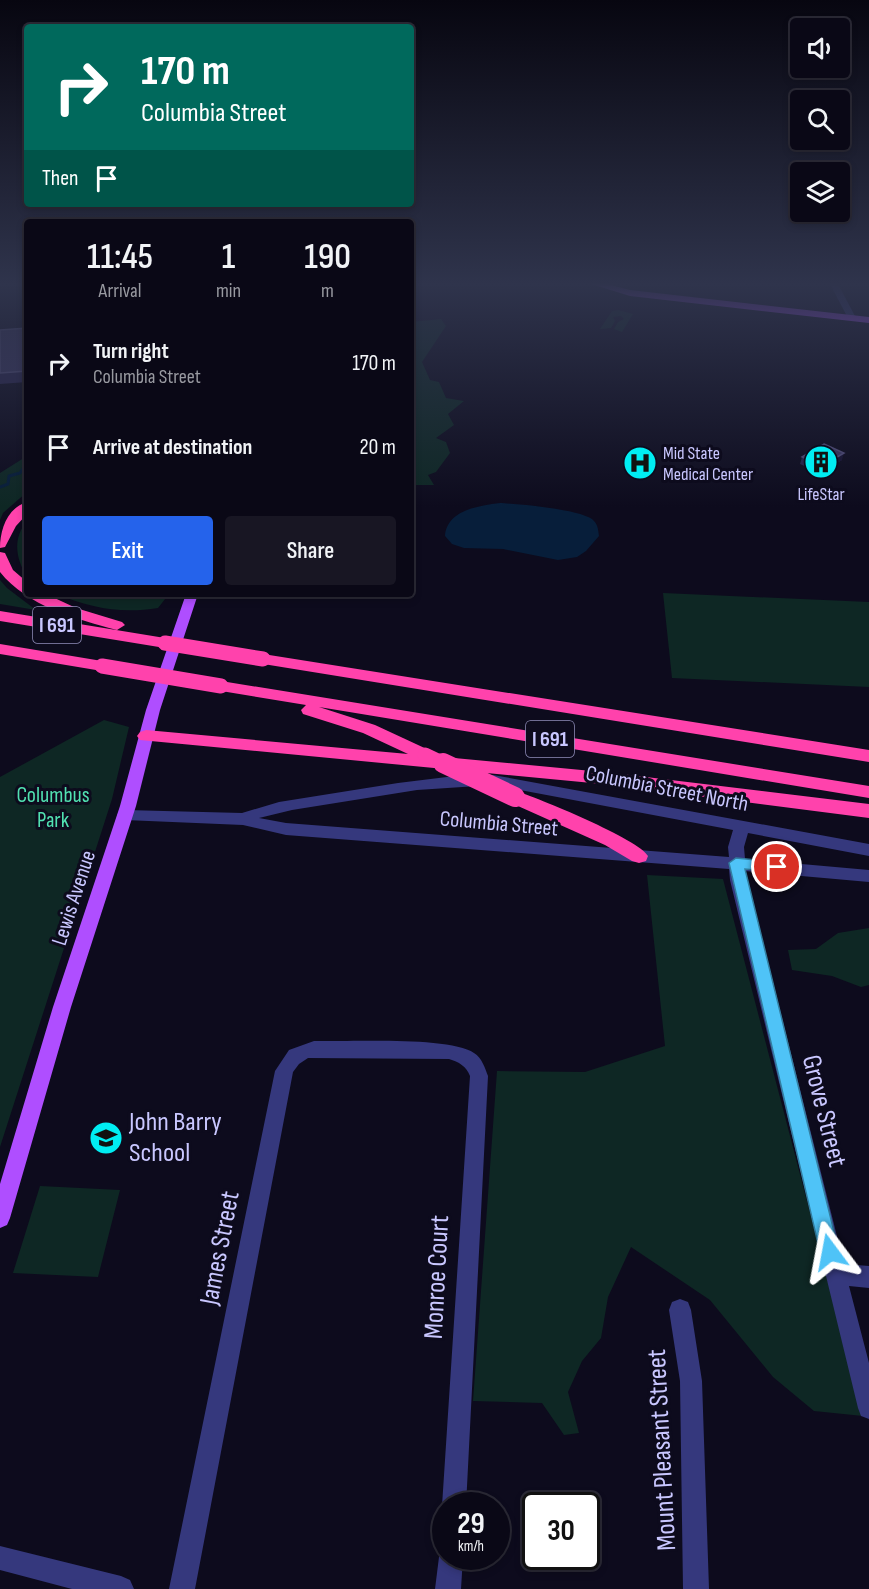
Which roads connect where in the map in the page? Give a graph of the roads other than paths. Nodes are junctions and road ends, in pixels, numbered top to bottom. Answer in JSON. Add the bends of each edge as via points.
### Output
{"nodes":[{"id":1,"x":24,"y":509,"type":"edge"},
{"id":2,"x":0,"y":544,"type":"edge"},
{"id":3,"x":0,"y":556,"type":"edge"},
{"id":4,"x":24,"y":587,"type":"edge"},
{"id":5,"x":41,"y":597,"type":"edge"},
{"id":6,"x":191,"y":597,"type":"edge"},
{"id":7,"x":0,"y":616,"type":"edge"},
{"id":8,"x":117,"y":630,"type":"junction"},
{"id":9,"x":0,"y":649,"type":"edge"},
{"id":10,"x":228,"y":688,"type":"junction"},
{"id":11,"x":147,"y":736,"type":"junction"},
{"id":12,"x":869,"y":756,"type":"edge"},
{"id":13,"x":869,"y":792,"type":"edge"},
{"id":14,"x":869,"y":811,"type":"edge"},
{"id":15,"x":125,"y":815,"type":"junction"},
{"id":16,"x":243,"y":819,"type":"junction"},
{"id":17,"x":742,"y":826,"type":"junction"},
{"id":18,"x":869,"y":850,"type":"edge"},
{"id":19,"x":639,"y":855,"type":"junction"},
{"id":20,"x":736,"y":863,"type":"junction"},
{"id":21,"x":869,"y":876,"type":"edge"},
{"id":22,"x":466,"y":1056,"type":"joint"},
{"id":23,"x":0,"y":1218,"type":"edge"},
{"id":24,"x":835,"y":1274,"type":"junction"},
{"id":25,"x":869,"y":1277,"type":"edge"},
{"id":26,"x":680,"y":1310,"type":"dead end"},
{"id":27,"x":869,"y":1408,"type":"edge"},
{"id":28,"x":455,"y":1492,"type":"edge"},
{"id":29,"x":0,"y":1558,"type":"edge"},
{"id":30,"x":450,"y":1570,"type":"edge"},
{"id":31,"x":121,"y":1589,"type":"edge"},
{"id":32,"x":182,"y":1589,"type":"edge"},
{"id":33,"x":448,"y":1589,"type":"edge"},
{"id":34,"x":696,"y":1589,"type":"edge"}],
"edges":[{"from":1,"to":2,"type":"highway","via":[[10,524]]},
{"from":3,"to":4,"type":"highway","via":[[7,572]]},
{"from":5,"to":8,"type":"highway"},
{"from":6,"to":11,"type":"main road","name":"Lewis Avenue"},
{"from":7,"to":8,"type":"highway","number":"I 691"},
{"from":8,"to":12,"type":"highway","number":"I 691","bridge":true,"via":[[165,643]]},
{"from":9,"to":10,"type":"highway","number":"I 691","bridge":true},
{"from":10,"to":13,"type":"highway","number":"I 691"},
{"from":10,"to":19,"type":"highway","bridge":true,"via":[[245,697],[340,718]]},
{"from":11,"to":14,"type":"highway","via":[[612,778]]},
{"from":11,"to":15,"type":"main road","name":"Lewis Avenue"},
{"from":15,"to":16,"type":"street","name":"Columbia Street"},
{"from":15,"to":23,"type":"main road","name":"Lewis Avenue","via":[[64,998]]},
{"from":16,"to":17,"type":"street","name":"Columbia Street North","via":[[290,806],[424,784],[480,780],[524,784]]},
{"from":16,"to":19,"type":"street","name":"Columbia Street","via":[[297,830]]},
{"from":17,"to":18,"type":"street","name":"Columbia Street North"},
{"from":17,"to":20,"type":"street","name":"Grove Street","via":[[736,843]]},
{"from":19,"to":20,"type":"street","name":"Columbia Street"},
{"from":20,"to":21,"type":"street","name":"Columbia Street"},
{"from":20,"to":24,"type":"street","name":"Grove Street"},
{"from":22,"to":28,"type":"street","name":"Monroe Court","via":[[476,1064],[479,1076]]},
{"from":22,"to":32,"type":"street","name":"James Street","via":[[449,1051],[314,1049],[290,1059],[284,1071]]},
{"from":24,"to":25,"type":"street"},
{"from":24,"to":27,"type":"street","name":"Grove Street"},
{"from":26,"to":34,"type":"street","name":"Mount Pleasant Street","via":[[691,1381]]},
{"from":29,"to":31,"type":"street"},
{"from":30,"to":33,"type":"street"}]}
